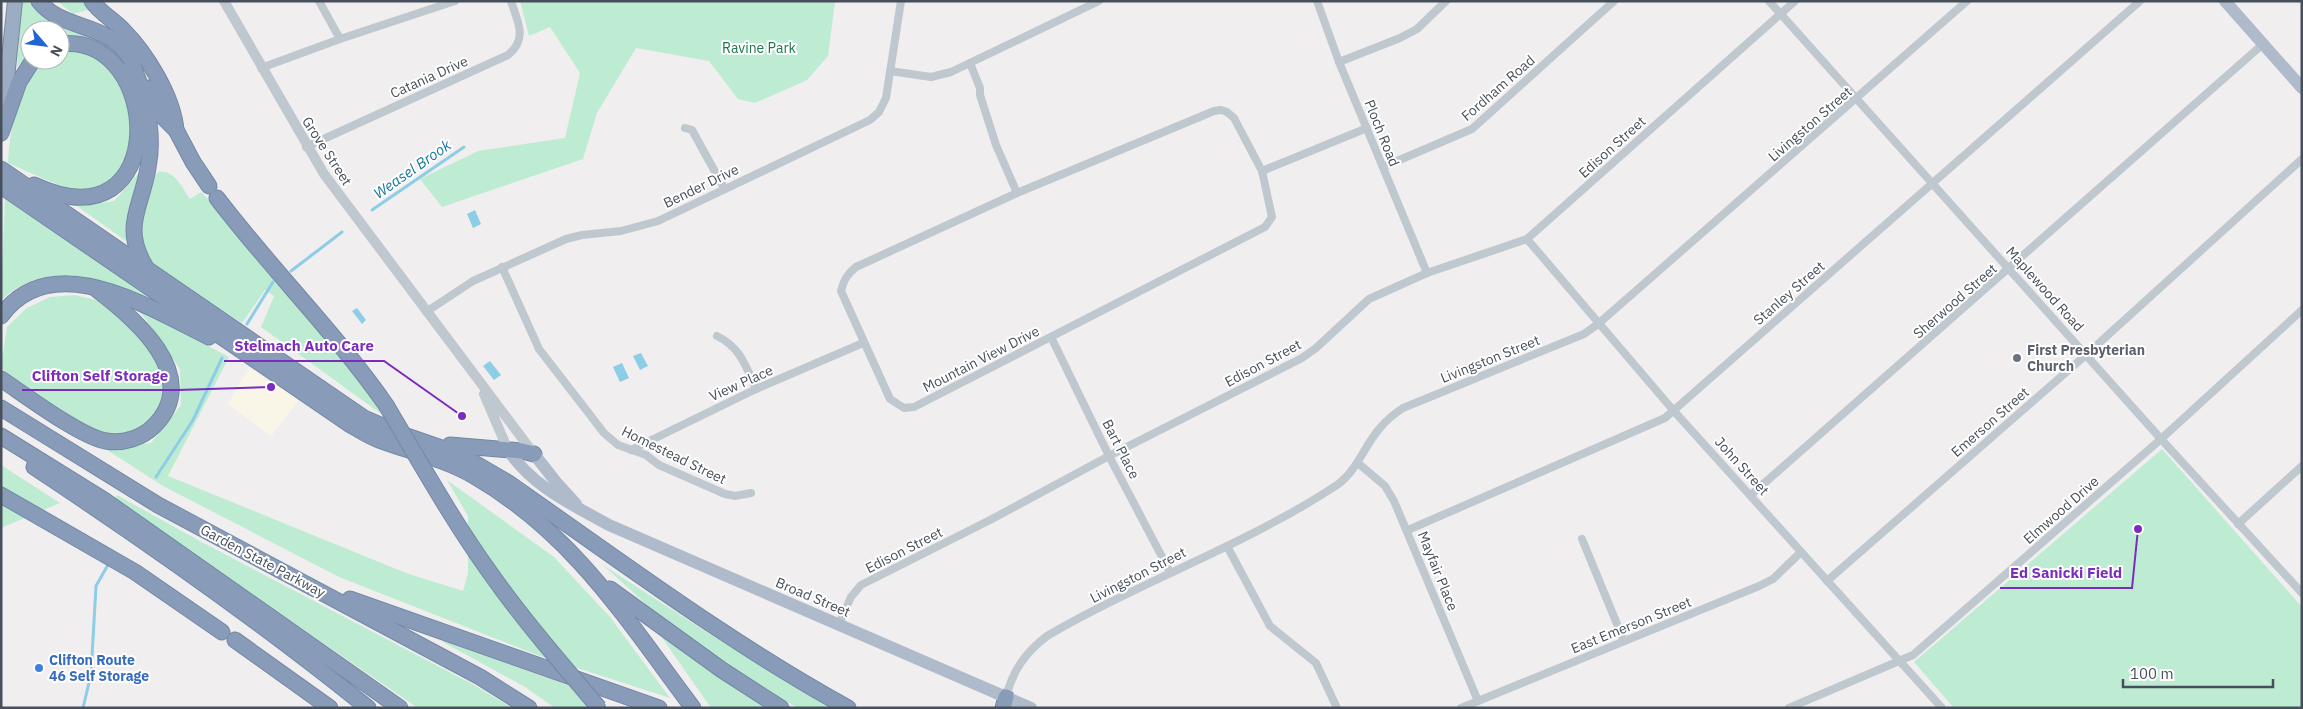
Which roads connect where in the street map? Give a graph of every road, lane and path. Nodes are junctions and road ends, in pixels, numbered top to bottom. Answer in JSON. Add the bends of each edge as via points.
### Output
{"nodes":[{"id":1,"x":15,"y":1,"type":"edge"},
{"id":2,"x":38,"y":1,"type":"edge"},
{"id":3,"x":92,"y":1,"type":"edge"},
{"id":4,"x":224,"y":1,"type":"edge"},
{"id":5,"x":318,"y":1,"type":"edge"},
{"id":6,"x":455,"y":1,"type":"edge"},
{"id":7,"x":511,"y":1,"type":"edge"},
{"id":8,"x":900,"y":1,"type":"edge"},
{"id":9,"x":1099,"y":1,"type":"edge"},
{"id":10,"x":1317,"y":1,"type":"edge"},
{"id":11,"x":1446,"y":1,"type":"edge"},
{"id":12,"x":1614,"y":1,"type":"edge"},
{"id":13,"x":1769,"y":1,"type":"edge"},
{"id":14,"x":1795,"y":1,"type":"edge"},
{"id":15,"x":1968,"y":1,"type":"edge"},
{"id":16,"x":2140,"y":1,"type":"edge"},
{"id":17,"x":2225,"y":1,"type":"edge"},
{"id":18,"x":439,"y":3,"type":"edge"},
{"id":19,"x":1780,"y":14,"type":"junction"},
{"id":20,"x":340,"y":39,"type":"junction"},
{"id":21,"x":70,"y":44,"type":"edge"},
{"id":22,"x":2263,"y":44,"type":"junction"},
{"id":23,"x":131,"y":59,"type":"junction"},
{"id":24,"x":1339,"y":62,"type":"junction"},
{"id":25,"x":970,"y":63,"type":"junction"},
{"id":26,"x":261,"y":68,"type":"junction"},
{"id":27,"x":25,"y":70,"type":"edge"},
{"id":28,"x":890,"y":72,"type":"junction"},
{"id":29,"x":2302,"y":88,"type":"edge"},
{"id":30,"x":1856,"y":100,"type":"junction"},
{"id":31,"x":685,"y":128,"type":"dead end"},
{"id":32,"x":1367,"y":128,"type":"junction"},
{"id":33,"x":176,"y":130,"type":"junction"},
{"id":34,"x":1,"y":133,"type":"edge"},
{"id":35,"x":306,"y":146,"type":"junction"},
{"id":36,"x":2302,"y":159,"type":"edge"},
{"id":37,"x":1383,"y":167,"type":"junction"},
{"id":38,"x":1,"y":169,"type":"edge"},
{"id":39,"x":1262,"y":171,"type":"junction"},
{"id":40,"x":1933,"y":184,"type":"junction"},
{"id":41,"x":1,"y":186,"type":"edge"},
{"id":42,"x":724,"y":188,"type":"junction"},
{"id":43,"x":1017,"y":192,"type":"junction"},
{"id":44,"x":1527,"y":239,"type":"junction"},
{"id":45,"x":502,"y":267,"type":"junction"},
{"id":46,"x":146,"y":269,"type":"junction"},
{"id":47,"x":2010,"y":269,"type":"junction"},
{"id":48,"x":1427,"y":273,"type":"junction"},
{"id":49,"x":96,"y":288,"type":"junction"},
{"id":50,"x":2302,"y":310,"type":"edge"},
{"id":51,"x":426,"y":312,"type":"junction"},
{"id":52,"x":1,"y":316,"type":"edge"},
{"id":53,"x":1598,"y":324,"type":"junction"},
{"id":54,"x":717,"y":336,"type":"dead end"},
{"id":55,"x":1051,"y":338,"type":"junction"},
{"id":56,"x":863,"y":343,"type":"junction"},
{"id":57,"x":2087,"y":354,"type":"junction"},
{"id":58,"x":255,"y":360,"type":"junction"},
{"id":59,"x":475,"y":378,"type":"junction"},
{"id":60,"x":1,"y":379,"type":"edge"},
{"id":61,"x":756,"y":389,"type":"junction"},
{"id":62,"x":1,"y":408,"type":"edge"},
{"id":63,"x":1673,"y":410,"type":"junction"},
{"id":64,"x":1,"y":436,"type":"edge"},
{"id":65,"x":2161,"y":439,"type":"junction"},
{"id":66,"x":424,"y":441,"type":"junction"},
{"id":67,"x":1,"y":445,"type":"edge"},
{"id":68,"x":508,"y":450,"type":"junction"},
{"id":69,"x":631,"y":450,"type":"junction"},
{"id":70,"x":534,"y":454,"type":"junction"},
{"id":71,"x":1109,"y":456,"type":"junction"},
{"id":72,"x":1358,"y":463,"type":"junction"},
{"id":73,"x":2302,"y":466,"type":"edge"},
{"id":74,"x":751,"y":493,"type":"dead end"},
{"id":75,"x":1752,"y":494,"type":"junction"},
{"id":76,"x":1,"y":495,"type":"edge"},
{"id":77,"x":583,"y":511,"type":"junction"},
{"id":78,"x":2238,"y":524,"type":"junction"},
{"id":79,"x":1408,"y":530,"type":"junction"},
{"id":80,"x":1582,"y":539,"type":"dead end"},
{"id":81,"x":1227,"y":546,"type":"junction"},
{"id":82,"x":1801,"y":552,"type":"junction"},
{"id":83,"x":1170,"y":572,"type":"junction"},
{"id":84,"x":592,"y":574,"type":"junction"},
{"id":85,"x":1827,"y":581,"type":"junction"},
{"id":86,"x":304,"y":582,"type":"junction"},
{"id":87,"x":2302,"y":593,"type":"edge"},
{"id":88,"x":839,"y":624,"type":"junction"},
{"id":89,"x":222,"y":632,"type":"dead end"},
{"id":90,"x":235,"y":640,"type":"dead end"},
{"id":91,"x":1624,"y":641,"type":"junction"},
{"id":92,"x":1901,"y":662,"type":"junction"},
{"id":93,"x":1478,"y":701,"type":"junction"},
{"id":94,"x":1004,"y":702,"type":"edge"},
{"id":95,"x":330,"y":708,"type":"edge"},
{"id":96,"x":368,"y":708,"type":"edge"},
{"id":97,"x":400,"y":708,"type":"edge"},
{"id":98,"x":530,"y":708,"type":"edge"},
{"id":99,"x":599,"y":708,"type":"edge"},
{"id":100,"x":659,"y":708,"type":"edge"},
{"id":101,"x":694,"y":708,"type":"edge"},
{"id":102,"x":781,"y":708,"type":"edge"},
{"id":103,"x":848,"y":708,"type":"edge"},
{"id":104,"x":1032,"y":708,"type":"edge"},
{"id":105,"x":1337,"y":708,"type":"edge"},
{"id":106,"x":1461,"y":708,"type":"edge"},
{"id":107,"x":1789,"y":708,"type":"edge"},
{"id":108,"x":1942,"y":708,"type":"edge"}],
"edges":[{"from":1,"to":34,"type":"highway"},
{"from":2,"to":23,"type":"highway","via":[[57,17],[109,37]]},
{"from":3,"to":33,"type":"highway","via":[[142,53],[174,113]]},
{"from":4,"to":26,"type":"street","name":"Grove Street"},
{"from":5,"to":20,"type":"street"},
{"from":6,"to":18,"type":"street"},
{"from":7,"to":35,"type":"street","name":"Catania Drive","via":[[521,34],[520,41],[508,56]]},
{"from":8,"to":28,"type":"street","name":"Bender Drive"},
{"from":9,"to":25,"type":"street"},
{"from":10,"to":24,"type":"street","name":"Ploch Road"},
{"from":11,"to":24,"type":"street","via":[[1417,29]]},
{"from":12,"to":37,"type":"street","name":"Fordham Road","via":[[1472,129]]},
{"from":13,"to":19,"type":"street","name":"Maplewood Road"},
{"from":14,"to":19,"type":"street","name":"Edison Street"},
{"from":15,"to":30,"type":"street","name":"Livingston Street"},
{"from":16,"to":40,"type":"street","name":"Stanley Street"},
{"from":17,"to":22,"type":"main road"},
{"from":18,"to":20,"type":"street"},
{"from":19,"to":30,"type":"street","name":"Maplewood Road"},
{"from":19,"to":44,"type":"street","name":"Edison Street"},
{"from":20,"to":26,"type":"street"},
{"from":21,"to":38,"type":"highway","via":[[102,53],[114,63],[126,81],[135,103],[138,123],[137,144],[128,172],[111,189],[81,198],[47,190]]},
{"from":22,"to":29,"type":"main road"},
{"from":22,"to":47,"type":"street","name":"Sherwood Street"},
{"from":23,"to":33,"type":"highway","via":[[162,116]]},
{"from":23,"to":46,"type":"highway","via":[[146,104],[150,131],[148,167],[132,234]]},
{"from":24,"to":32,"type":"street","name":"Ploch Road"},
{"from":25,"to":28,"type":"street","via":[[931,77]]},
{"from":25,"to":43,"type":"street","via":[[996,145]]},
{"from":26,"to":35,"type":"street","name":"Grove Street"},
{"from":27,"to":34,"type":"highway"},
{"from":28,"to":42,"type":"street","name":"Bender Drive","via":[[886,98],[879,112],[870,120]]},
{"from":30,"to":40,"type":"street","name":"Maplewood Road"},
{"from":30,"to":53,"type":"street","name":"Livingston Street"},
{"from":31,"to":42,"type":"street","via":[[692,130]]},
{"from":32,"to":37,"type":"street","name":"Ploch Road"},
{"from":32,"to":39,"type":"street"},
{"from":33,"to":99,"type":"highway","bridge":true,"via":[[213,192],[267,261],[357,364],[386,405],[491,575]]},
{"from":35,"to":51,"type":"street","name":"Grove Street"},
{"from":36,"to":57,"type":"street","name":"Emerson Street"},
{"from":37,"to":48,"type":"street","name":"Ploch Road"},
{"from":38,"to":46,"type":"highway"},
{"from":39,"to":43,"type":"street","name":"Mountain View Drive","via":[[1234,118],[1227,112],[1214,111]]},
{"from":39,"to":55,"type":"street","name":"Mountain View Drive","via":[[1272,217],[1265,227]]},
{"from":40,"to":47,"type":"street","name":"Maplewood Road"},
{"from":40,"to":63,"type":"street","name":"Stanley Street"},
{"from":41,"to":58,"type":"highway"},
{"from":42,"to":45,"type":"street","name":"Bender Drive","via":[[658,221],[621,231],[566,239]]},
{"from":43,"to":56,"type":"street","name":"Mountain View Drive","via":[[856,267],[848,274],[841,292]]},
{"from":44,"to":48,"type":"street","name":"Edison Street"},
{"from":44,"to":53,"type":"street","name":"John Street"},
{"from":45,"to":51,"type":"street","name":"Bender Drive","via":[[472,281]]},
{"from":45,"to":69,"type":"street","name":"Homestead Street","via":[[539,349],[604,433],[618,445]]},
{"from":46,"to":66,"type":"highway","via":[[364,418]]},
{"from":47,"to":57,"type":"street","name":"Maplewood Road"},
{"from":47,"to":75,"type":"street","name":"Sherwood Street"},
{"from":48,"to":71,"type":"street","name":"Edison Street","via":[[1369,299],[1302,358]]},
{"from":49,"to":52,"type":"highway","via":[[72,284],[40,286],[22,295]]},
{"from":49,"to":58,"type":"highway","via":[[142,305]]},
{"from":49,"to":60,"type":"highway","via":[[132,318],[166,363],[170,395],[165,410],[149,431],[133,439],[116,442],[98,440]]},
{"from":50,"to":65,"type":"street","name":"Elmwood Drive"},
{"from":51,"to":59,"type":"street","name":"Grove Street"},
{"from":53,"to":63,"type":"street","name":"John Street"},
{"from":53,"to":72,"type":"street","name":"Livingston Street","via":[[1584,334],[1403,408],[1379,428]]},
{"from":54,"to":61,"type":"street","via":[[729,341],[740,353]]},
{"from":55,"to":56,"type":"street","name":"Mountain View Drive","via":[[914,407],[904,408],[890,399]]},
{"from":55,"to":71,"type":"street","name":"Bart Place"},
{"from":56,"to":61,"type":"street","name":"View Place"},
{"from":57,"to":65,"type":"street","name":"Maplewood Road"},
{"from":57,"to":85,"type":"street","name":"Emerson Street"},
{"from":58,"to":84,"type":"highway","via":[[349,424],[452,465],[502,493],[541,522]]},
{"from":59,"to":68,"type":"street","name":"Grove Street"},
{"from":59,"to":70,"type":"street","name":"Grove Street"},
{"from":61,"to":69,"type":"street","name":"View Place"},
{"from":62,"to":86,"type":"highway","name":"Garden State Parkway","via":[[158,505]]},
{"from":63,"to":75,"type":"street","name":"John Street"},
{"from":63,"to":79,"type":"street","name":"Stanley Street","via":[[1664,418]]},
{"from":64,"to":97,"type":"highway","via":[[104,500]]},
{"from":65,"to":78,"type":"street","name":"Maplewood Road"},
{"from":65,"to":92,"type":"street","name":"Elmwood Drive","via":[[1921,649]]},
{"from":66,"to":68,"type":"highway","via":[[465,448]]},
{"from":66,"to":103,"type":"highway","via":[[459,454],[507,482],[734,640]]},
{"from":67,"to":96,"type":"highway","via":[[204,584]]},
{"from":68,"to":70,"type":"highway"},
{"from":68,"to":77,"type":"main road","name":"Broad Street","via":[[538,483]]},
{"from":69,"to":74,"type":"street","name":"Homestead Street","via":[[725,494]]},
{"from":70,"to":77,"type":"main road","name":"Broad Street"},
{"from":71,"to":83,"type":"street","name":"Bart Place"},
{"from":71,"to":88,"type":"street","name":"Edison Street","via":[[861,585],[851,597]]},
{"from":72,"to":79,"type":"street","name":"Mayfair Place","via":[[1385,486]]},
{"from":72,"to":81,"type":"street","name":"Livingston Street","via":[[1339,483]]},
{"from":73,"to":78,"type":"street"},
{"from":75,"to":82,"type":"street","name":"John Street"},
{"from":76,"to":89,"type":"highway","via":[[120,562]]},
{"from":77,"to":88,"type":"main road","name":"Broad Street","via":[[668,552]]},
{"from":78,"to":87,"type":"street","name":"Maplewood Road"},
{"from":79,"to":93,"type":"street","name":"Mayfair Place"},
{"from":80,"to":91,"type":"street"},
{"from":81,"to":83,"type":"street","name":"Livingston Street"},
{"from":81,"to":105,"type":"street","via":[[1270,626],[1316,663]]},
{"from":82,"to":85,"type":"street","name":"John Street"},
{"from":82,"to":91,"type":"street","name":"East Emerson Street","via":[[1773,579]]},
{"from":83,"to":94,"type":"street","name":"Livingston Street","via":[[1042,639],[1016,669]]},
{"from":84,"to":101,"type":"highway"},
{"from":84,"to":102,"type":"highway","via":[[716,666]]},
{"from":85,"to":92,"type":"street","name":"John Street"},
{"from":86,"to":98,"type":"highway","name":"Garden State Parkway","via":[[480,677]]},
{"from":86,"to":100,"type":"highway"},
{"from":88,"to":94,"type":"main road","name":"Broad Street"},
{"from":90,"to":95,"type":"highway"},
{"from":91,"to":93,"type":"street","name":"East Emerson Street"},
{"from":92,"to":107,"type":"street","name":"Elmwood Drive"},
{"from":92,"to":108,"type":"street","name":"John Street"},
{"from":93,"to":106,"type":"street","name":"East Emerson Street"},
{"from":94,"to":104,"type":"main road","name":"Broad Street"}]}
